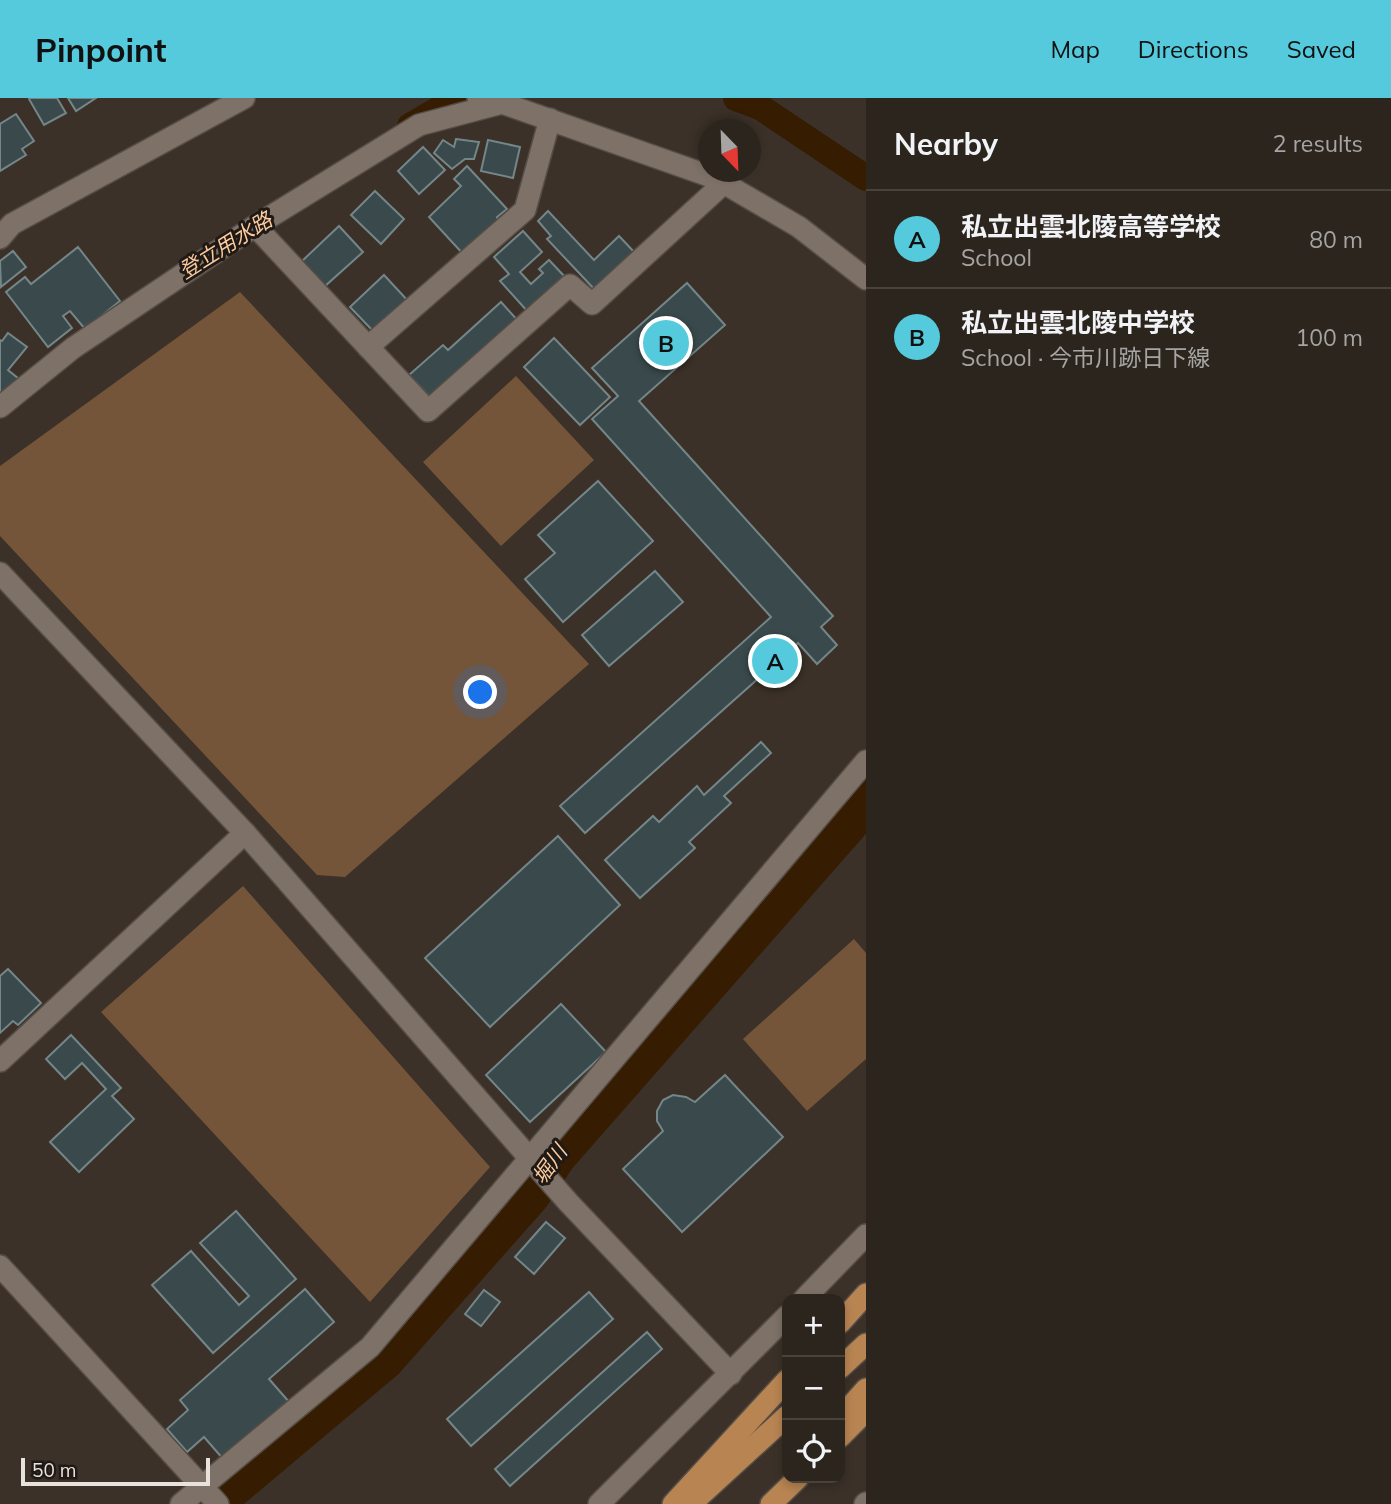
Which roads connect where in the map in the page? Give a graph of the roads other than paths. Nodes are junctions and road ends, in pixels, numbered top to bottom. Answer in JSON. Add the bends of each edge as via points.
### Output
{"nodes":[{"id":1,"x":244,"y":98,"type":"edge"},
{"id":2,"x":478,"y":98,"type":"edge"},
{"id":3,"x":502,"y":103,"type":"junction"},
{"id":4,"x":550,"y":119,"type":"junction"},
{"id":5,"x":724,"y":183,"type":"junction"},
{"id":6,"x":255,"y":226,"type":"junction"},
{"id":7,"x":0,"y":238,"type":"edge"},
{"id":8,"x":866,"y":279,"type":"edge"},
{"id":9,"x":368,"y":347,"type":"junction"},
{"id":10,"x":0,"y":407,"type":"edge"},
{"id":11,"x":0,"y":573,"type":"edge"},
{"id":12,"x":866,"y":761,"type":"edge"},
{"id":13,"x":245,"y":833,"type":"junction"},
{"id":14,"x":0,"y":1060,"type":"edge"},
{"id":15,"x":530,"y":1158,"type":"junction"},
{"id":16,"x":866,"y":1235,"type":"edge"},
{"id":17,"x":0,"y":1266,"type":"edge"},
{"id":18,"x":809,"y":1294,"type":"edge"},
{"id":19,"x":866,"y":1294,"type":"edge"},
{"id":20,"x":845,"y":1317,"type":"edge"},
{"id":21,"x":782,"y":1321,"type":"edge"},
{"id":22,"x":866,"y":1344,"type":"edge"},
{"id":23,"x":845,"y":1363,"type":"edge"},
{"id":24,"x":731,"y":1374,"type":"junction"},
{"id":25,"x":782,"y":1385,"type":"edge"},
{"id":26,"x":866,"y":1389,"type":"edge"},
{"id":27,"x":866,"y":1411,"type":"edge"},
{"id":28,"x":845,"y":1412,"type":"edge"},
{"id":29,"x":783,"y":1420,"type":"edge"},
{"id":30,"x":845,"y":1432,"type":"edge"},
{"id":31,"x":782,"y":1483,"type":"edge"},
{"id":32,"x":793,"y":1483,"type":"edge"},
{"id":33,"x":201,"y":1486,"type":"junction"},
{"id":34,"x":181,"y":1504,"type":"edge"},
{"id":35,"x":218,"y":1504,"type":"edge"},
{"id":36,"x":599,"y":1504,"type":"edge"},
{"id":37,"x":673,"y":1504,"type":"edge"},
{"id":38,"x":691,"y":1504,"type":"edge"},
{"id":39,"x":763,"y":1504,"type":"edge"},
{"id":40,"x":771,"y":1504,"type":"edge"}],
"edges":[{"from":1,"to":7,"type":"street","via":[[12,224]]},
{"from":2,"to":3,"type":"street"},
{"from":3,"to":4,"type":"street"},
{"from":3,"to":6,"type":"street","via":[[419,125]]},
{"from":4,"to":5,"type":"street"},
{"from":4,"to":9,"type":"street","via":[[525,210]]},
{"from":5,"to":8,"type":"street","via":[[799,226]]},
{"from":5,"to":9,"type":"street","via":[[592,304],[570,285],[428,411]]},
{"from":6,"to":9,"type":"street"},
{"from":6,"to":10,"type":"street","via":[[73,348]]},
{"from":11,"to":13,"type":"street"},
{"from":12,"to":15,"type":"street"},
{"from":13,"to":14,"type":"street"},
{"from":13,"to":15,"type":"street"},
{"from":15,"to":24,"type":"street"},
{"from":15,"to":33,"type":"street","via":[[370,1347]]},
{"from":16,"to":18,"type":"street"},
{"from":17,"to":33,"type":"street"},
{"from":19,"to":20,"type":"highway"},
{"from":21,"to":24,"type":"street"},
{"from":22,"to":23,"type":"highway"},
{"from":24,"to":36,"type":"street"},
{"from":25,"to":37,"type":"highway"},
{"from":26,"to":28,"type":"highway"},
{"from":27,"to":30,"type":"highway"},
{"from":29,"to":38,"type":"highway"},
{"from":31,"to":39,"type":"highway"},
{"from":32,"to":40,"type":"highway"},
{"from":33,"to":34,"type":"street"},
{"from":33,"to":35,"type":"street"}]}
